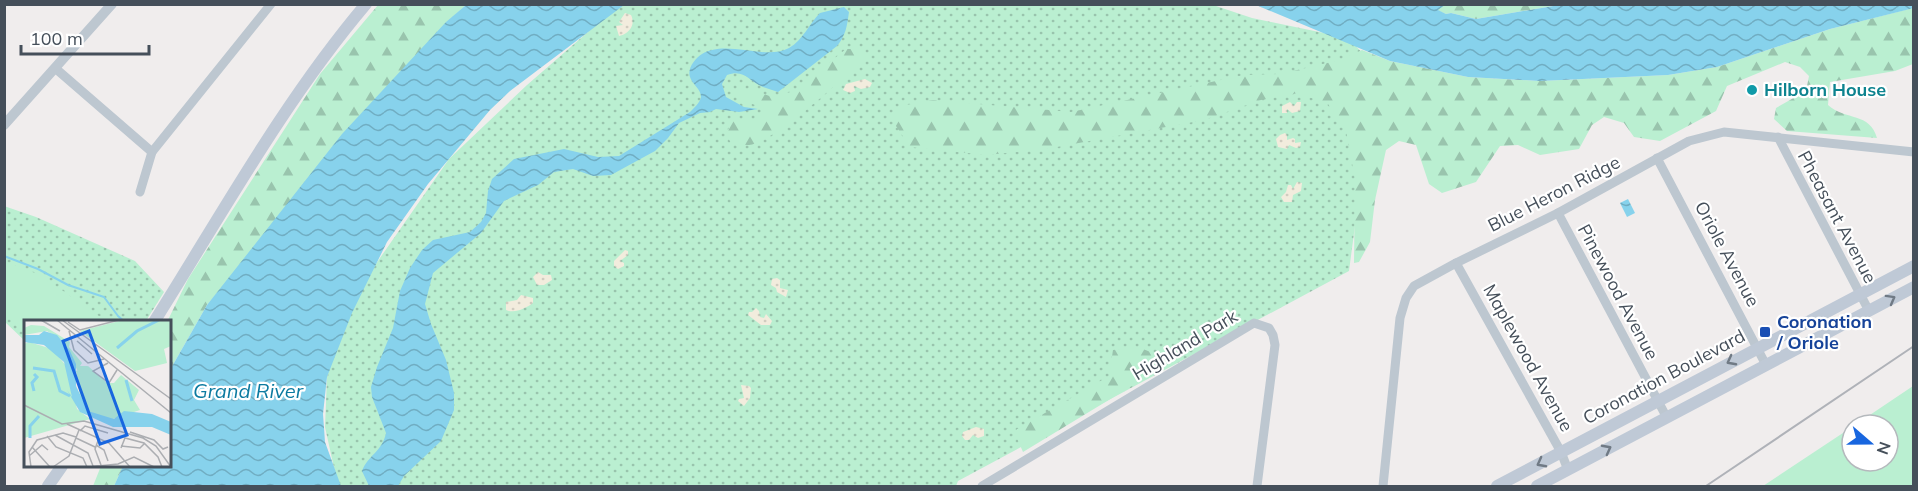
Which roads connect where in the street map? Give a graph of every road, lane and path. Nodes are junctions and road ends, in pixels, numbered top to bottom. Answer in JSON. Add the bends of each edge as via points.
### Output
{"nodes":[{"id":1,"x":271,"y":4,"type":"edge"},
{"id":2,"x":366,"y":4,"type":"edge"},
{"id":3,"x":105,"y":7,"type":"edge"},
{"id":4,"x":55,"y":68,"type":"junction"},
{"id":5,"x":4,"y":124,"type":"edge"},
{"id":6,"x":1778,"y":138,"type":"junction"},
{"id":7,"x":152,"y":152,"type":"junction"},
{"id":8,"x":1914,"y":152,"type":"edge"},
{"id":9,"x":1657,"y":159,"type":"junction"},
{"id":10,"x":140,"y":192,"type":"dead end"},
{"id":11,"x":1558,"y":213,"type":"junction"},
{"id":12,"x":1456,"y":262,"type":"junction"},
{"id":13,"x":1914,"y":266,"type":"edge"},
{"id":14,"x":1914,"y":287,"type":"edge"},
{"id":15,"x":1859,"y":295,"type":"junction"},
{"id":16,"x":1869,"y":311,"type":"junction"},
{"id":17,"x":155,"y":320,"type":"edge"},
{"id":18,"x":1758,"y":347,"type":"junction"},
{"id":19,"x":1766,"y":365,"type":"junction"},
{"id":20,"x":1658,"y":400,"type":"junction"},
{"id":21,"x":1667,"y":418,"type":"junction"},
{"id":22,"x":1561,"y":452,"type":"junction"},
{"id":23,"x":61,"y":467,"type":"edge"},
{"id":24,"x":1568,"y":470,"type":"junction"},
{"id":25,"x":48,"y":486,"type":"edge"},
{"id":26,"x":982,"y":486,"type":"edge"},
{"id":27,"x":1257,"y":486,"type":"edge"},
{"id":28,"x":1383,"y":486,"type":"edge"},
{"id":29,"x":1497,"y":486,"type":"edge"},
{"id":30,"x":1537,"y":486,"type":"edge"}],
"edges":[{"from":1,"to":7,"type":"street"},
{"from":2,"to":17,"type":"main road","via":[[302,86]]},
{"from":3,"to":4,"type":"street"},
{"from":4,"to":5,"type":"street"},
{"from":4,"to":7,"type":"street"},
{"from":6,"to":8,"type":"street","name":"Blue Heron Ridge"},
{"from":6,"to":9,"type":"street","name":"Blue Heron Ridge","via":[[1712,134],[1689,141]]},
{"from":6,"to":15,"type":"street","name":"Pheasant Avenue"},
{"from":7,"to":10,"type":"street"},
{"from":9,"to":11,"type":"street","name":"Blue Heron Ridge"},
{"from":9,"to":18,"type":"street","name":"Oriole Avenue"},
{"from":11,"to":12,"type":"street","name":"Blue Heron Ridge"},
{"from":11,"to":20,"type":"street","name":"Pinewood Avenue"},
{"from":12,"to":22,"type":"street","name":"Maplewood Avenue"},
{"from":12,"to":28,"type":"street","name":"Blue Heron Ridge","via":[[1414,286],[1406,298],[1400,318]]},
{"from":13,"to":15,"type":"main road","name":"Coronation Boulevard"},
{"from":16,"to":14,"type":"main road","name":"Coronation Boulevard","one_way":true},
{"from":15,"to":16,"type":"street","name":"Pheasant Avenue"},
{"from":15,"to":18,"type":"main road","name":"Coronation Boulevard"},
{"from":16,"to":19,"type":"main road","name":"Coronation Boulevard"},
{"from":18,"to":19,"type":"street","name":"Oriole Avenue"},
{"from":18,"to":20,"type":"main road","name":"Coronation Boulevard","one_way":true},
{"from":19,"to":21,"type":"main road","name":"Coronation Boulevard"},
{"from":20,"to":21,"type":"street","name":"Pinewood Avenue"},
{"from":20,"to":22,"type":"main road","name":"Coronation Boulevard"},
{"from":24,"to":21,"type":"main road","name":"Coronation Boulevard","one_way":true},
{"from":22,"to":24,"type":"street","name":"Maplewood Avenue"},
{"from":22,"to":29,"type":"main road","name":"Coronation Boulevard","one_way":true},
{"from":23,"to":25,"type":"main road"},
{"from":24,"to":30,"type":"main road","name":"Coronation Boulevard"},
{"from":26,"to":27,"type":"street","name":"Highland Park","via":[[1254,323],[1269,328],[1275,345]]}]}
